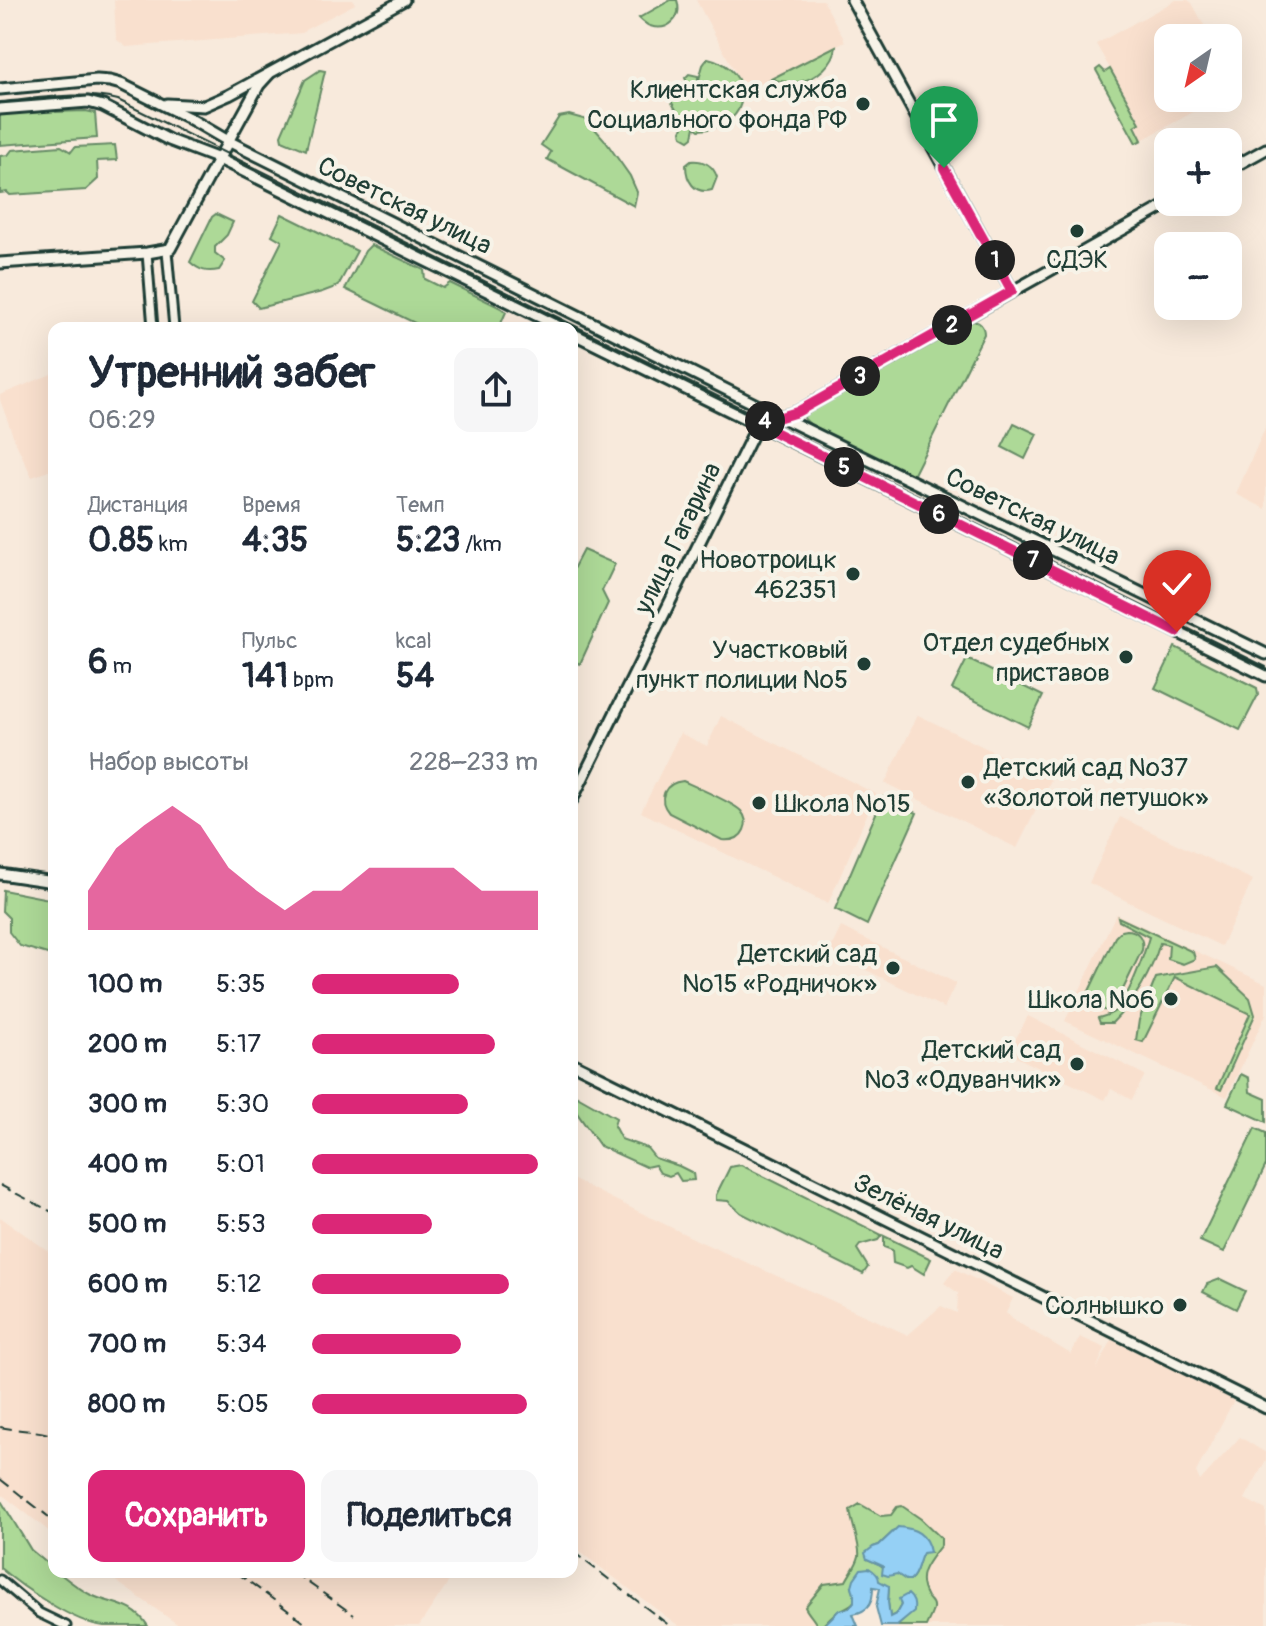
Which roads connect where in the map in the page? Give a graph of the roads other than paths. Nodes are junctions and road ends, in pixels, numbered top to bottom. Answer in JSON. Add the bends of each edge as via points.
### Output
{"nodes":[{"id":1,"x":404,"y":0,"type":"edge"},
{"id":2,"x":852,"y":0,"type":"edge"},
{"id":3,"x":269,"y":74,"type":"junction"},
{"id":4,"x":0,"y":89,"type":"edge"},
{"id":5,"x":160,"y":103,"type":"junction"},
{"id":6,"x":0,"y":109,"type":"edge"},
{"id":7,"x":228,"y":141,"type":"junction"},
{"id":8,"x":1266,"y":149,"type":"edge"},
{"id":9,"x":219,"y":159,"type":"junction"},
{"id":10,"x":1242,"y":162,"type":"edge"},
{"id":11,"x":1154,"y":212,"type":"edge"},
{"id":12,"x":167,"y":251,"type":"junction"},
{"id":13,"x":147,"y":253,"type":"junction"},
{"id":14,"x":0,"y":263,"type":"edge"},
{"id":15,"x":1012,"y":291,"type":"junction"},
{"id":16,"x":153,"y":322,"type":"edge"},
{"id":17,"x":173,"y":322,"type":"edge"},
{"id":18,"x":550,"y":322,"type":"edge"},
{"id":19,"x":578,"y":336,"type":"edge"},
{"id":20,"x":781,"y":417,"type":"junction"},
{"id":21,"x":758,"y":424,"type":"junction"},
{"id":22,"x":1266,"y":654,"type":"edge"},
{"id":23,"x":1266,"y":676,"type":"edge"},
{"id":24,"x":578,"y":788,"type":"edge"},
{"id":25,"x":0,"y":874,"type":"edge"},
{"id":26,"x":48,"y":881,"type":"edge"},
{"id":27,"x":578,"y":1066,"type":"edge"},
{"id":28,"x":1265,"y":1404,"type":"edge"},
{"id":29,"x":0,"y":1580,"type":"edge"},
{"id":30,"x":66,"y":1626,"type":"edge"}],
"edges":[{"from":1,"to":3,"type":"main road"},
{"from":2,"to":15,"type":"main road"},
{"from":3,"to":5,"type":"main road","via":[[204,106]]},
{"from":3,"to":7,"type":"main road"},
{"from":4,"to":5,"type":"main road","name":"Советская улица","via":[[110,81]]},
{"from":5,"to":7,"type":"main road","name":"Советская улица"},
{"from":6,"to":9,"type":"main road","name":"Советская улица","via":[[88,102]]},
{"from":7,"to":9,"type":"main road"},
{"from":7,"to":20,"type":"main road","name":"Советская улица"},
{"from":8,"to":10,"type":"main road"},
{"from":9,"to":12,"type":"main road"},
{"from":9,"to":18,"type":"main road","name":"Советская улица"},
{"from":11,"to":15,"type":"main road"},
{"from":12,"to":13,"type":"main road"},
{"from":12,"to":17,"type":"street"},
{"from":13,"to":14,"type":"main road"},
{"from":13,"to":16,"type":"street"},
{"from":15,"to":20,"type":"main road"},
{"from":19,"to":21,"type":"main road","name":"Советская улица"},
{"from":20,"to":21,"type":"main road"},
{"from":20,"to":22,"type":"main road","name":"Советская улица"},
{"from":21,"to":23,"type":"main road","name":"Советская улица"},
{"from":21,"to":24,"type":"main road","name":"улица Гагарина"},
{"from":25,"to":26,"type":"main road"},
{"from":27,"to":28,"type":"main road","name":"Зелёная улица"},
{"from":29,"to":30,"type":"street","via":[[39,1613]]}]}
